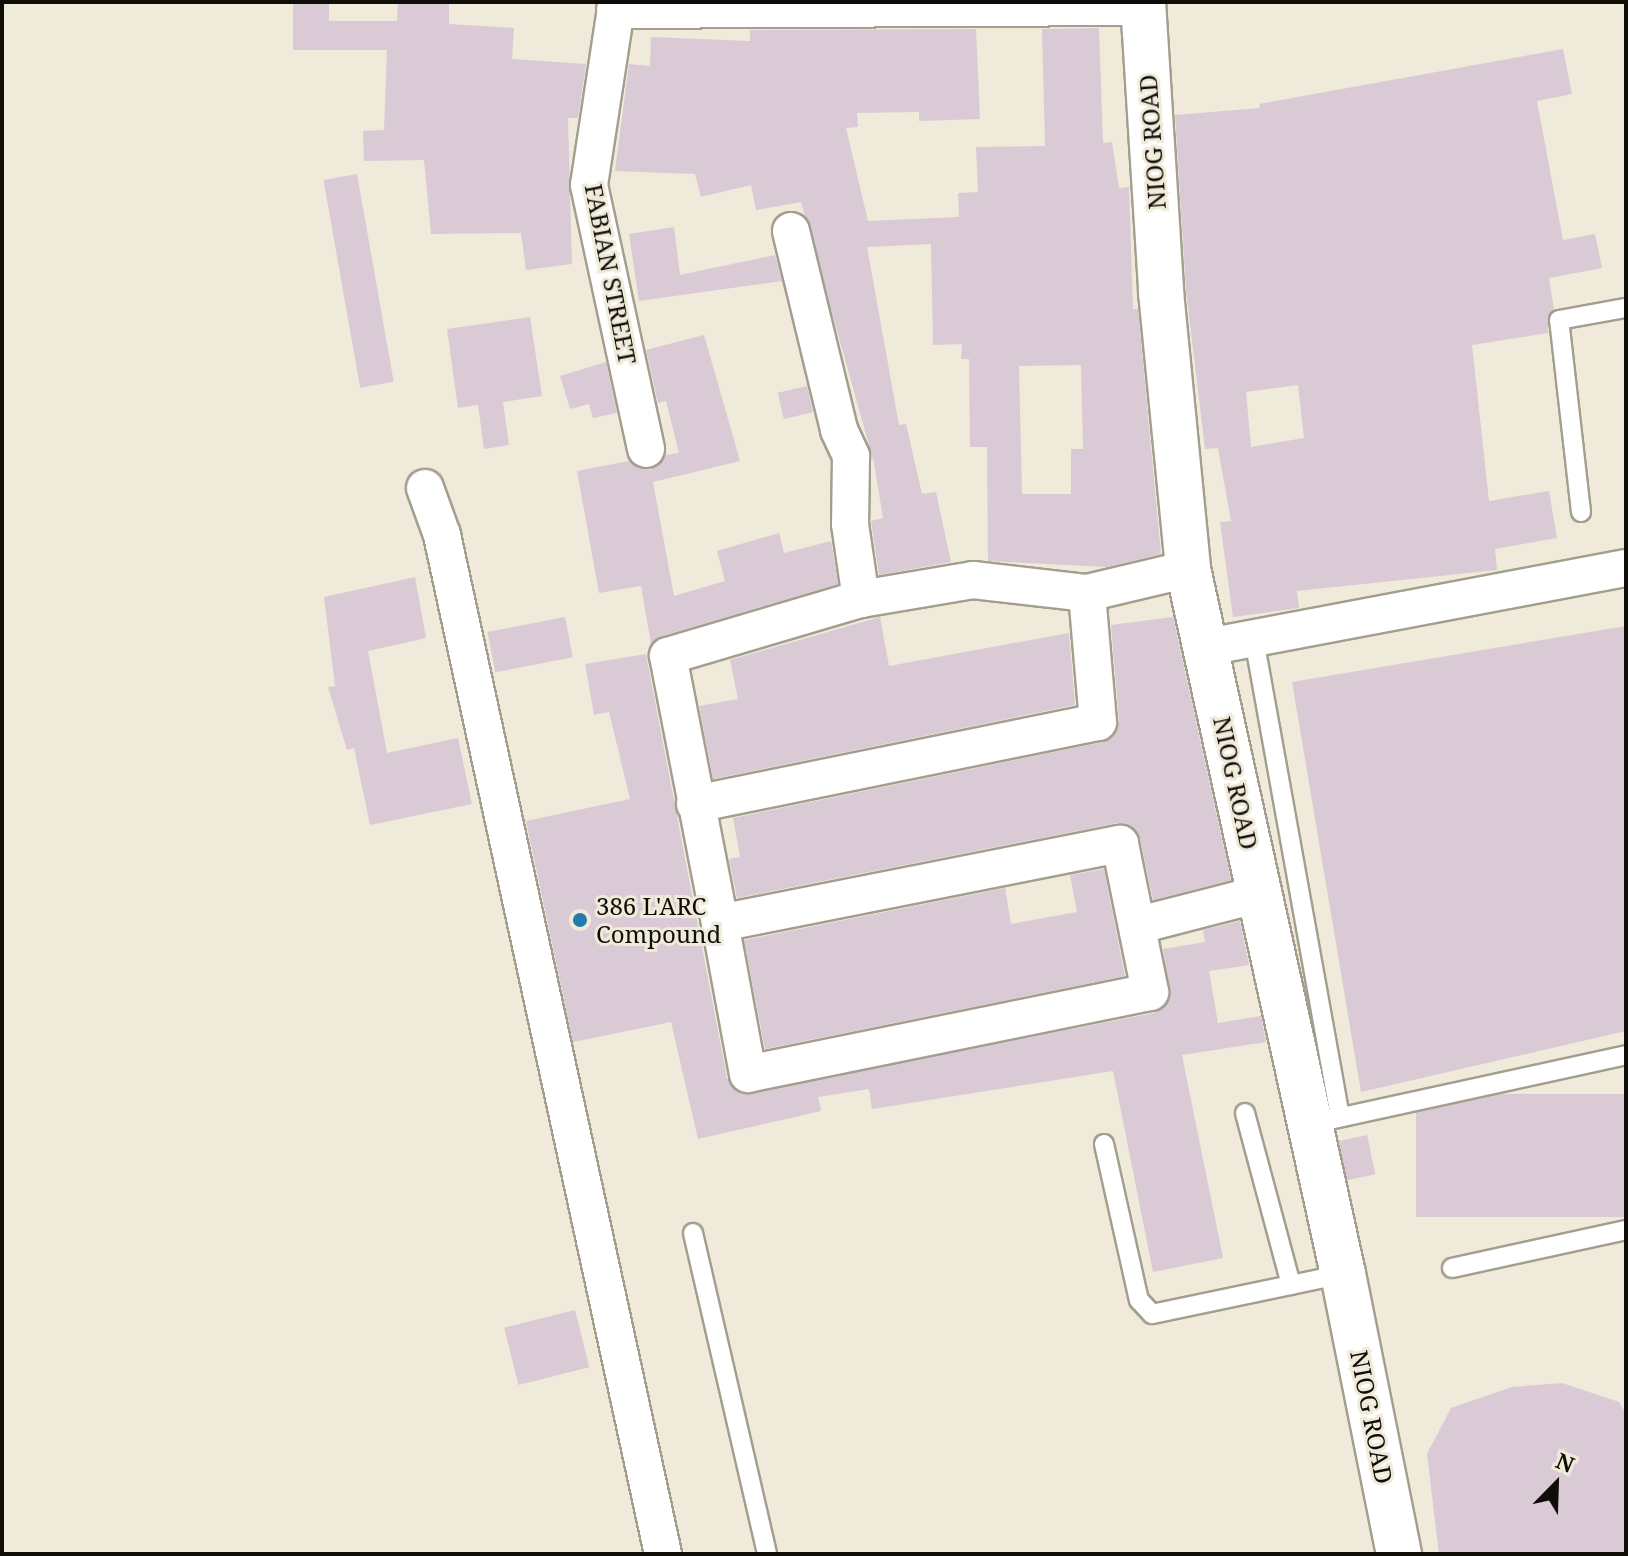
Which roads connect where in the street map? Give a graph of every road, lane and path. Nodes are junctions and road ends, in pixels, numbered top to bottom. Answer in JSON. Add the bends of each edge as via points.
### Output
{"nodes":[{"id":1,"x":841,"y":5,"type":"edge"},
{"id":2,"x":1143,"y":5,"type":"edge"},
{"id":3,"x":616,"y":6,"type":"edge"},
{"id":4,"x":791,"y":231,"type":"dead end"},
{"id":5,"x":1626,"y":308,"type":"edge"},
{"id":6,"x":646,"y":449,"type":"dead end"},
{"id":7,"x":425,"y":488,"type":"dead end"},
{"id":8,"x":1581,"y":512,"type":"dead end"},
{"id":9,"x":1626,"y":568,"type":"edge"},
{"id":10,"x":1188,"y":569,"type":"junction"},
{"id":11,"x":1087,"y":593,"type":"junction"},
{"id":12,"x":861,"y":599,"type":"junction"},
{"id":13,"x":1254,"y":639,"type":"junction"},
{"id":14,"x":1207,"y":647,"type":"junction"},
{"id":15,"x":695,"y":804,"type":"junction"},
{"id":16,"x":1260,"y":894,"type":"junction"},
{"id":17,"x":720,"y":923,"type":"junction"},
{"id":18,"x":1139,"y":925,"type":"junction"},
{"id":19,"x":1626,"y":1055,"type":"edge"},
{"id":20,"x":1245,"y":1113,"type":"dead end"},
{"id":21,"x":1326,"y":1121,"type":"junction"},
{"id":22,"x":1104,"y":1144,"type":"dead end"},
{"id":23,"x":1626,"y":1230,"type":"edge"},
{"id":24,"x":693,"y":1233,"type":"dead end"},
{"id":25,"x":1452,"y":1268,"type":"dead end"},
{"id":26,"x":1343,"y":1274,"type":"junction"},
{"id":27,"x":1291,"y":1285,"type":"junction"},
{"id":28,"x":663,"y":1554,"type":"edge"},
{"id":29,"x":767,"y":1554,"type":"edge"},
{"id":30,"x":1399,"y":1554,"type":"edge"}],
"edges":[{"from":1,"to":2,"type":"street"},
{"from":1,"to":3,"type":"street"},
{"from":2,"to":10,"type":"street","name":"NIOG ROAD","via":[[1161,292]]},
{"from":3,"to":6,"type":"street","name":"FABIAN STREET","via":[[589,185]]},
{"from":4,"to":12,"type":"street","via":[[839,430],[851,456],[850,524]]},
{"from":5,"to":8,"type":"lane","via":[[1559,320]]},
{"from":7,"to":28,"type":"street","via":[[446,550]]},
{"from":9,"to":13,"type":"street"},
{"from":10,"to":11,"type":"street"},
{"from":10,"to":14,"type":"street","name":"NIOG ROAD"},
{"from":11,"to":12,"type":"street","via":[[973,580]]},
{"from":11,"to":15,"type":"street","via":[[1098,722]]},
{"from":12,"to":15,"type":"street","via":[[668,656]]},
{"from":13,"to":14,"type":"street"},
{"from":13,"to":21,"type":"lane"},
{"from":14,"to":16,"type":"street","name":"NIOG ROAD"},
{"from":15,"to":17,"type":"street"},
{"from":16,"to":18,"type":"street"},
{"from":16,"to":21,"type":"street","name":"NIOG ROAD"},
{"from":17,"to":18,"type":"street","via":[[1120,844]]},
{"from":17,"to":18,"type":"street","via":[[748,1074],[1150,992]]},
{"from":19,"to":21,"type":"lane"},
{"from":20,"to":27,"type":"lane"},
{"from":21,"to":26,"type":"street","name":"NIOG ROAD"},
{"from":22,"to":27,"type":"lane","via":[[1144,1309],[1162,1315]]},
{"from":23,"to":25,"type":"lane"},
{"from":24,"to":29,"type":"lane"},
{"from":26,"to":27,"type":"lane"},
{"from":26,"to":30,"type":"street","name":"NIOG ROAD"}]}
